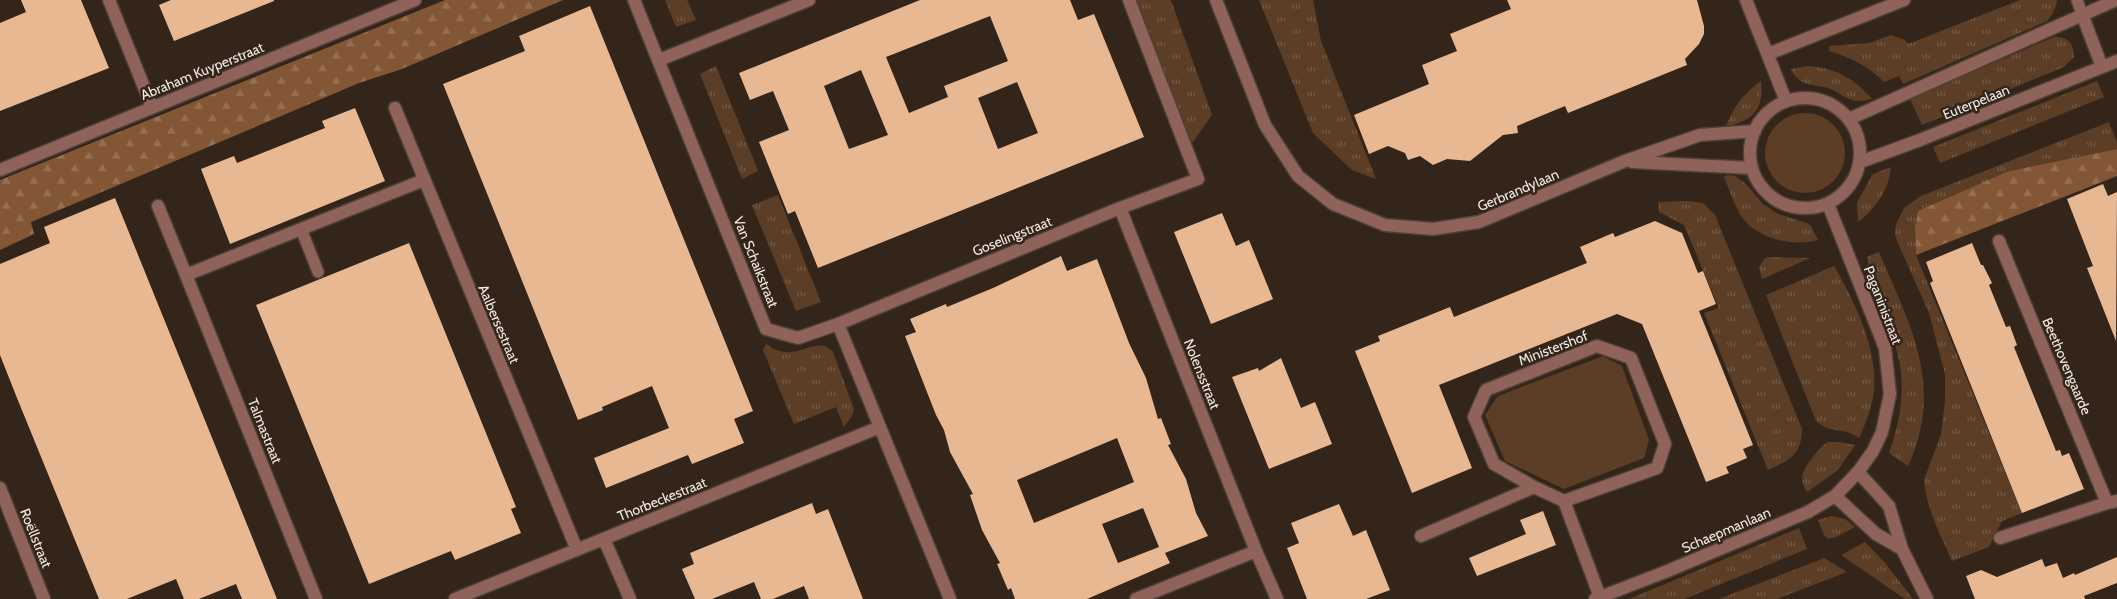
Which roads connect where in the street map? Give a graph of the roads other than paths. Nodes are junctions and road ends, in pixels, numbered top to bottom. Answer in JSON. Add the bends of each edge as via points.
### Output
{"nodes":[{"id":1,"x":109,"y":0,"type":"edge"},
{"id":2,"x":415,"y":0,"type":"edge"},
{"id":3,"x":634,"y":0,"type":"edge"},
{"id":4,"x":808,"y":0,"type":"edge"},
{"id":5,"x":1129,"y":0,"type":"edge"},
{"id":6,"x":1216,"y":0,"type":"edge"},
{"id":7,"x":1746,"y":0,"type":"edge"},
{"id":8,"x":1904,"y":0,"type":"edge"},
{"id":9,"x":2077,"y":0,"type":"edge"},
{"id":10,"x":2116,"y":0,"type":"edge"},
{"id":11,"x":386,"y":5,"type":"edge"},
{"id":12,"x":2082,"y":14,"type":"junction"},
{"id":13,"x":1768,"y":54,"type":"junction"},
{"id":14,"x":659,"y":60,"type":"junction"},
{"id":15,"x":2117,"y":61,"type":"edge"},
{"id":16,"x":2102,"y":67,"type":"junction"},
{"id":17,"x":1786,"y":101,"type":"junction"},
{"id":18,"x":152,"y":107,"type":"junction"},
{"id":19,"x":395,"y":108,"type":"dead end"},
{"id":20,"x":1848,"y":119,"type":"junction"},
{"id":21,"x":1754,"y":131,"type":"junction"},
{"id":22,"x":1625,"y":161,"type":"junction"},
{"id":23,"x":1860,"y":162,"type":"junction"},
{"id":24,"x":1752,"y":168,"type":"junction"},
{"id":25,"x":0,"y":170,"type":"edge"},
{"id":26,"x":424,"y":180,"type":"junction"},
{"id":27,"x":1828,"y":204,"type":"junction"},
{"id":28,"x":158,"y":206,"type":"dead end"},
{"id":29,"x":1120,"y":208,"type":"junction"},
{"id":30,"x":300,"y":229,"type":"junction"},
{"id":31,"x":1999,"y":241,"type":"dead end"},
{"id":32,"x":318,"y":272,"type":"dead end"},
{"id":33,"x":186,"y":275,"type":"junction"},
{"id":34,"x":838,"y":324,"type":"junction"},
{"id":35,"x":880,"y":427,"type":"junction"},
{"id":36,"x":1858,"y":472,"type":"junction"},
{"id":37,"x":1534,"y":487,"type":"junction"},
{"id":38,"x":0,"y":488,"type":"edge"},
{"id":39,"x":1835,"y":496,"type":"junction"},
{"id":40,"x":1564,"y":502,"type":"junction"},
{"id":41,"x":2112,"y":502,"type":"edge"},
{"id":42,"x":1421,"y":536,"type":"dead end"},
{"id":43,"x":2000,"y":538,"type":"dead end"},
{"id":44,"x":604,"y":539,"type":"junction"},
{"id":45,"x":1902,"y":549,"type":"junction"},
{"id":46,"x":577,"y":550,"type":"junction"},
{"id":47,"x":1256,"y":551,"type":"junction"},
{"id":48,"x":1598,"y":598,"type":"edge"},
{"id":49,"x":44,"y":599,"type":"edge"},
{"id":50,"x":316,"y":599,"type":"edge"},
{"id":51,"x":455,"y":599,"type":"edge"},
{"id":52,"x":630,"y":599,"type":"edge"},
{"id":53,"x":950,"y":599,"type":"edge"},
{"id":54,"x":1136,"y":599,"type":"edge"},
{"id":55,"x":1277,"y":599,"type":"edge"},
{"id":56,"x":1927,"y":599,"type":"edge"}],
"edges":[{"from":1,"to":18,"type":"street"},
{"from":2,"to":11,"type":"street","name":"Abraham Kuyperstraat"},
{"from":3,"to":14,"type":"street","name":"Van Schaikstraat"},
{"from":4,"to":14,"type":"street"},
{"from":5,"to":29,"type":"street","name":"Goselingstraat","via":[[1198,179]]},
{"from":6,"to":22,"type":"street","name":"Gerbrandylaan","via":[[1265,125],[1298,176],[1333,204],[1385,225],[1433,229],[1479,222]]},
{"from":7,"to":13,"type":"street"},
{"from":8,"to":13,"type":"street"},
{"from":9,"to":12,"type":"lane"},
{"from":10,"to":12,"type":"street"},
{"from":11,"to":18,"type":"street","name":"Abraham Kuyperstraat"},
{"from":12,"to":16,"type":"street"},
{"from":12,"to":20,"type":"street"},
{"from":13,"to":17,"type":"street"},
{"from":14,"to":34,"type":"street","name":"Van Schaikstraat","via":[[766,329],[798,338]]},
{"from":15,"to":16,"type":"street","name":"Euterpelaan"},
{"from":16,"to":23,"type":"street","name":"Euterpelaan"},
{"from":17,"to":20,"type":"street","via":[[1820,100],[1836,107]]},
{"from":17,"to":21,"type":"street","via":[[1762,118]]},
{"from":18,"to":25,"type":"street","name":"Abraham Kuyperstraat"},
{"from":19,"to":26,"type":"street","name":"Aalbersestraat"},
{"from":20,"to":23,"type":"street","via":[[1860,146]]},
{"from":21,"to":22,"type":"street","name":"Gerbrandylaan","via":[[1700,135]]},
{"from":21,"to":24,"type":"street","via":[[1750,149]]},
{"from":22,"to":24,"type":"street","name":"Gerbrandylaan"},
{"from":23,"to":27,"type":"street","via":[[1850,186]]},
{"from":24,"to":27,"type":"street","via":[[1758,183],[1782,203],[1797,208]]},
{"from":26,"to":30,"type":"street"},
{"from":26,"to":46,"type":"street","name":"Aalbersestraat"},
{"from":27,"to":36,"type":"street","name":"Paganinistraat","via":[[1885,348],[1890,394],[1882,432]]},
{"from":28,"to":33,"type":"street","name":"Talmastraat"},
{"from":29,"to":34,"type":"street","name":"Goselingstraat"},
{"from":29,"to":47,"type":"street","name":"Nolensstraat"},
{"from":30,"to":32,"type":"lane"},
{"from":30,"to":33,"type":"street"},
{"from":31,"to":41,"type":"street","name":"Beethovengaarde"},
{"from":33,"to":50,"type":"street","name":"Talmastraat"},
{"from":34,"to":35,"type":"street"},
{"from":35,"to":44,"type":"street","name":"Thorbeckestraat"},
{"from":35,"to":53,"type":"street"},
{"from":36,"to":39,"type":"street","name":"Schaepmanlaan"},
{"from":36,"to":45,"type":"street","via":[[1889,506]]},
{"from":37,"to":40,"type":"street","name":"Ministershof"},
{"from":37,"to":40,"type":"street","name":"Ministershof","via":[[1494,464],[1474,417],[1486,390],[1597,346],[1631,358],[1665,444],[1657,468]]},
{"from":37,"to":42,"type":"street"},
{"from":38,"to":49,"type":"street","name":"Roëllstraat"},
{"from":39,"to":45,"type":"street","via":[[1876,534]]},
{"from":39,"to":48,"type":"street","name":"Schaepmanlaan","via":[[1808,512]]},
{"from":40,"to":48,"type":"street"},
{"from":41,"to":43,"type":"street","name":"Beethovengaarde"},
{"from":44,"to":46,"type":"street","name":"Thorbeckestraat"},
{"from":44,"to":52,"type":"street"},
{"from":45,"to":56,"type":"street"},
{"from":46,"to":51,"type":"street","name":"Thorbeckestraat"},
{"from":47,"to":54,"type":"street"},
{"from":47,"to":55,"type":"street","name":"Nolensstraat"}]}
